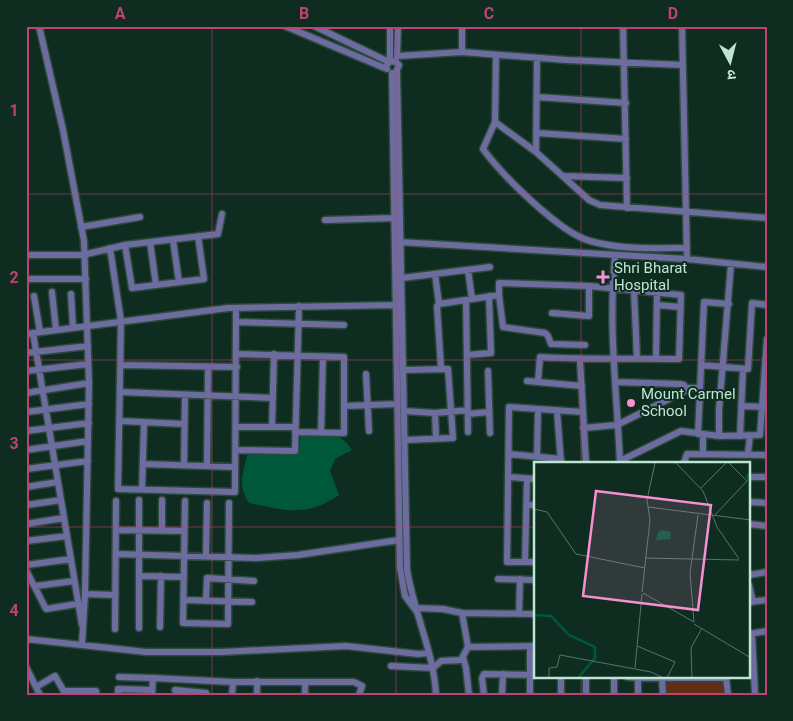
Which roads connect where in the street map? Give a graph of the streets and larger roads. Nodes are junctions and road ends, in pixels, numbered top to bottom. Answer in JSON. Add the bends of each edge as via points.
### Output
{"nodes":[{"id":1,"x":39,"y":26,"type":"edge"},
{"id":2,"x":285,"y":26,"type":"edge"},
{"id":3,"x":314,"y":26,"type":"edge"},
{"id":4,"x":390,"y":26,"type":"edge"},
{"id":5,"x":398,"y":26,"type":"edge"},
{"id":6,"x":462,"y":26,"type":"edge"},
{"id":7,"x":622,"y":26,"type":"edge"},
{"id":8,"x":682,"y":26,"type":"edge"},
{"id":9,"x":462,"y":52,"type":"junction"},
{"id":10,"x":496,"y":56,"type":"junction"},
{"id":11,"x":537,"y":58,"type":"junction"},
{"id":12,"x":393,"y":60,"type":"junction"},
{"id":13,"x":623,"y":61,"type":"junction"},
{"id":14,"x":683,"y":64,"type":"junction"},
{"id":15,"x":392,"y":71,"type":"junction"},
{"id":16,"x":537,"y":97,"type":"junction"},
{"id":17,"x":626,"y":103,"type":"junction"},
{"id":18,"x":494,"y":122,"type":"junction"},
{"id":19,"x":537,"y":133,"type":"junction"},
{"id":20,"x":626,"y":139,"type":"junction"},
{"id":21,"x":536,"y":152,"type":"junction"},
{"id":22,"x":563,"y":176,"type":"junction"},
{"id":23,"x":627,"y":178,"type":"junction"},
{"id":24,"x":627,"y":208,"type":"junction"},
{"id":25,"x":686,"y":212,"type":"junction"},
{"id":26,"x":222,"y":214,"type":"dead end"},
{"id":27,"x":140,"y":217,"type":"dead end"},
{"id":28,"x":394,"y":218,"type":"junction"},
{"id":29,"x":767,"y":218,"type":"edge"},
{"id":30,"x":325,"y":220,"type":"dead end"},
{"id":31,"x":82,"y":226,"type":"junction"},
{"id":32,"x":198,"y":236,"type":"junction"},
{"id":33,"x":173,"y":240,"type":"junction"},
{"id":34,"x":150,"y":242,"type":"junction"},
{"id":35,"x":398,"y":242,"type":"junction"},
{"id":36,"x":125,"y":245,"type":"junction"},
{"id":37,"x":110,"y":248,"type":"junction"},
{"id":38,"x":686,"y":248,"type":"junction"},
{"id":39,"x":83,"y":254,"type":"junction"},
{"id":40,"x":26,"y":255,"type":"edge"},
{"id":41,"x":615,"y":257,"type":"junction"},
{"id":42,"x":687,"y":260,"type":"junction"},
{"id":43,"x":731,"y":264,"type":"junction"},
{"id":44,"x":490,"y":266,"type":"dead end"},
{"id":45,"x":767,"y":267,"type":"edge"},
{"id":46,"x":468,"y":270,"type":"junction"},
{"id":47,"x":435,"y":274,"type":"junction"},
{"id":48,"x":402,"y":278,"type":"junction"},
{"id":49,"x":26,"y":279,"type":"edge"},
{"id":50,"x":86,"y":279,"type":"junction"},
{"id":51,"x":179,"y":282,"type":"junction"},
{"id":52,"x":156,"y":285,"type":"junction"},
{"id":53,"x":589,"y":286,"type":"junction"},
{"id":54,"x":612,"y":288,"type":"junction"},
{"id":55,"x":634,"y":291,"type":"junction"},
{"id":56,"x":52,"y":292,"type":"dead end"},
{"id":57,"x":657,"y":293,"type":"junction"},
{"id":58,"x":71,"y":294,"type":"dead end"},
{"id":59,"x":499,"y":295,"type":"junction"},
{"id":60,"x":34,"y":296,"type":"dead end"},
{"id":61,"x":489,"y":296,"type":"junction"},
{"id":62,"x":469,"y":299,"type":"junction"},
{"id":63,"x":439,"y":304,"type":"junction"},
{"id":64,"x":729,"y":304,"type":"junction"},
{"id":65,"x":767,"y":304,"type":"edge"},
{"id":66,"x":402,"y":305,"type":"junction"},
{"id":67,"x":657,"y":305,"type":"junction"},
{"id":68,"x":299,"y":306,"type":"junction"},
{"id":69,"x":394,"y":306,"type":"junction"},
{"id":70,"x":680,"y":307,"type":"junction"},
{"id":71,"x":236,"y":308,"type":"junction"},
{"id":72,"x":552,"y":313,"type":"dead end"},
{"id":73,"x":121,"y":321,"type":"junction"},
{"id":74,"x":236,"y":322,"type":"junction"},
{"id":75,"x":299,"y":324,"type":"junction"},
{"id":76,"x":344,"y":325,"type":"dead end"},
{"id":77,"x":87,"y":326,"type":"junction"},
{"id":78,"x":73,"y":328,"type":"junction"},
{"id":79,"x":56,"y":330,"type":"junction"},
{"id":80,"x":33,"y":333,"type":"edge"},
{"id":81,"x":767,"y":339,"type":"edge"},
{"id":82,"x":585,"y":345,"type":"dead end"},
{"id":83,"x":88,"y":346,"type":"junction"},
{"id":84,"x":36,"y":352,"type":"junction"},
{"id":85,"x":26,"y":353,"type":"edge"},
{"id":86,"x":236,"y":354,"type":"junction"},
{"id":87,"x":274,"y":354,"type":"junction"},
{"id":88,"x":298,"y":355,"type":"junction"},
{"id":89,"x":467,"y":355,"type":"junction"},
{"id":90,"x":323,"y":357,"type":"junction"},
{"id":91,"x":613,"y":357,"type":"junction"},
{"id":92,"x":637,"y":358,"type":"junction"},
{"id":93,"x":656,"y":358,"type":"junction"},
{"id":94,"x":580,"y":360,"type":"junction"},
{"id":95,"x":88,"y":364,"type":"junction"},
{"id":96,"x":122,"y":365,"type":"junction"},
{"id":97,"x":701,"y":365,"type":"junction"},
{"id":98,"x":208,"y":367,"type":"junction"},
{"id":99,"x":237,"y":367,"type":"junction"},
{"id":100,"x":441,"y":368,"type":"junction"},
{"id":101,"x":724,"y":368,"type":"junction"},
{"id":102,"x":40,"y":369,"type":"junction"},
{"id":103,"x":743,"y":369,"type":"junction"},
{"id":104,"x":404,"y":370,"type":"junction"},
{"id":105,"x":26,"y":371,"type":"edge"},
{"id":106,"x":488,"y":371,"type":"dead end"},
{"id":107,"x":366,"y":374,"type":"dead end"},
{"id":108,"x":527,"y":381,"type":"dead end"},
{"id":109,"x":538,"y":381,"type":"junction"},
{"id":110,"x":615,"y":382,"type":"junction"},
{"id":111,"x":89,"y":383,"type":"junction"},
{"id":112,"x":582,"y":386,"type":"junction"},
{"id":113,"x":685,"y":388,"type":"junction"},
{"id":114,"x":700,"y":388,"type":"junction"},
{"id":115,"x":42,"y":391,"type":"junction"},
{"id":116,"x":121,"y":392,"type":"junction"},
{"id":117,"x":26,"y":393,"type":"edge"},
{"id":118,"x":185,"y":395,"type":"junction"},
{"id":119,"x":208,"y":396,"type":"junction"},
{"id":120,"x":236,"y":397,"type":"junction"},
{"id":121,"x":273,"y":398,"type":"junction"},
{"id":122,"x":89,"y":404,"type":"junction"},
{"id":123,"x":397,"y":404,"type":"junction"},
{"id":124,"x":367,"y":405,"type":"junction"},
{"id":125,"x":344,"y":406,"type":"junction"},
{"id":126,"x":741,"y":406,"type":"junction"},
{"id":127,"x":765,"y":407,"type":"edge"},
{"id":128,"x":46,"y":409,"type":"junction"},
{"id":129,"x":538,"y":409,"type":"junction"},
{"id":130,"x":404,"y":411,"type":"junction"},
{"id":131,"x":557,"y":411,"type":"junction"},
{"id":132,"x":26,"y":412,"type":"edge"},
{"id":133,"x":452,"y":412,"type":"junction"},
{"id":134,"x":468,"y":412,"type":"junction"},
{"id":135,"x":489,"y":412,"type":"junction"},
{"id":136,"x":583,"y":412,"type":"junction"},
{"id":137,"x":435,"y":413,"type":"junction"},
{"id":138,"x":120,"y":421,"type":"junction"},
{"id":139,"x":88,"y":423,"type":"junction"},
{"id":140,"x":144,"y":423,"type":"junction"},
{"id":141,"x":184,"y":424,"type":"junction"},
{"id":142,"x":617,"y":425,"type":"junction"},
{"id":143,"x":49,"y":427,"type":"junction"},
{"id":144,"x":236,"y":427,"type":"junction"},
{"id":145,"x":272,"y":428,"type":"junction"},
{"id":146,"x":583,"y":428,"type":"junction"},
{"id":147,"x":295,"y":430,"type":"junction"},
{"id":148,"x":26,"y":431,"type":"edge"},
{"id":149,"x":369,"y":431,"type":"dead end"},
{"id":150,"x":321,"y":432,"type":"junction"},
{"id":151,"x":468,"y":432,"type":"dead end"},
{"id":152,"x":490,"y":433,"type":"dead end"},
{"id":153,"x":700,"y":434,"type":"junction"},
{"id":154,"x":719,"y":436,"type":"junction"},
{"id":155,"x":740,"y":436,"type":"junction"},
{"id":156,"x":750,"y":436,"type":"junction"},
{"id":157,"x":436,"y":438,"type":"junction"},
{"id":158,"x":405,"y":440,"type":"junction"},
{"id":159,"x":88,"y":441,"type":"junction"},
{"id":160,"x":52,"y":445,"type":"junction"},
{"id":161,"x":26,"y":450,"type":"edge"},
{"id":162,"x":236,"y":450,"type":"junction"},
{"id":163,"x":704,"y":453,"type":"junction"},
{"id":164,"x":509,"y":454,"type":"junction"},
{"id":165,"x":748,"y":454,"type":"junction"},
{"id":166,"x":767,"y":455,"type":"edge"},
{"id":167,"x":537,"y":457,"type":"junction"},
{"id":168,"x":88,"y":461,"type":"junction"},
{"id":169,"x":561,"y":461,"type":"edge"},
{"id":170,"x":586,"y":462,"type":"edge"},
{"id":171,"x":620,"y":462,"type":"edge"},
{"id":172,"x":685,"y":462,"type":"edge"},
{"id":173,"x":55,"y":464,"type":"junction"},
{"id":174,"x":143,"y":464,"type":"junction"},
{"id":175,"x":184,"y":465,"type":"junction"},
{"id":176,"x":207,"y":465,"type":"junction"},
{"id":177,"x":235,"y":467,"type":"junction"},
{"id":178,"x":26,"y":469,"type":"edge"},
{"id":179,"x":509,"y":476,"type":"junction"},
{"id":180,"x":750,"y":477,"type":"edge"},
{"id":181,"x":767,"y":477,"type":"edge"},
{"id":182,"x":527,"y":479,"type":"junction"},
{"id":183,"x":534,"y":479,"type":"edge"},
{"id":184,"x":58,"y":482,"type":"junction"},
{"id":185,"x":26,"y":487,"type":"edge"},
{"id":186,"x":142,"y":489,"type":"junction"},
{"id":187,"x":60,"y":500,"type":"junction"},
{"id":188,"x":140,"y":500,"type":"dead end"},
{"id":189,"x":162,"y":500,"type":"dead end"},
{"id":190,"x":116,"y":501,"type":"dead end"},
{"id":191,"x":185,"y":501,"type":"dead end"},
{"id":192,"x":207,"y":502,"type":"dead end"},
{"id":193,"x":750,"y":502,"type":"edge"},
{"id":194,"x":229,"y":503,"type":"dead end"},
{"id":195,"x":767,"y":503,"type":"edge"},
{"id":196,"x":26,"y":505,"type":"edge"},
{"id":197,"x":527,"y":505,"type":"junction"},
{"id":198,"x":534,"y":505,"type":"edge"},
{"id":199,"x":64,"y":518,"type":"junction"},
{"id":200,"x":26,"y":524,"type":"edge"},
{"id":201,"x":750,"y":524,"type":"edge"},
{"id":202,"x":767,"y":526,"type":"edge"},
{"id":203,"x":117,"y":530,"type":"junction"},
{"id":204,"x":140,"y":531,"type":"junction"},
{"id":205,"x":162,"y":531,"type":"junction"},
{"id":206,"x":184,"y":531,"type":"junction"},
{"id":207,"x":67,"y":536,"type":"junction"},
{"id":208,"x":400,"y":540,"type":"junction"},
{"id":209,"x":26,"y":541,"type":"edge"},
{"id":210,"x":116,"y":554,"type":"junction"},
{"id":211,"x":139,"y":554,"type":"junction"},
{"id":212,"x":184,"y":555,"type":"junction"},
{"id":213,"x":206,"y":555,"type":"junction"},
{"id":214,"x":229,"y":556,"type":"junction"},
{"id":215,"x":71,"y":559,"type":"junction"},
{"id":216,"x":525,"y":562,"type":"junction"},
{"id":217,"x":534,"y":562,"type":"edge"},
{"id":218,"x":26,"y":566,"type":"edge"},
{"id":219,"x":26,"y":570,"type":"edge"},
{"id":220,"x":767,"y":572,"type":"edge"},
{"id":221,"x":750,"y":575,"type":"edge"},
{"id":222,"x":139,"y":576,"type":"junction"},
{"id":223,"x":161,"y":576,"type":"junction"},
{"id":224,"x":408,"y":576,"type":"junction"},
{"id":225,"x":184,"y":577,"type":"junction"},
{"id":226,"x":400,"y":577,"type":"junction"},
{"id":227,"x":498,"y":579,"type":"dead end"},
{"id":228,"x":520,"y":579,"type":"junction"},
{"id":229,"x":74,"y":580,"type":"junction"},
{"id":230,"x":229,"y":580,"type":"junction"},
{"id":231,"x":534,"y":580,"type":"edge"},
{"id":232,"x":254,"y":581,"type":"dead end"},
{"id":233,"x":36,"y":586,"type":"junction"},
{"id":234,"x":86,"y":594,"type":"junction"},
{"id":235,"x":115,"y":595,"type":"junction"},
{"id":236,"x":184,"y":600,"type":"junction"},
{"id":237,"x":767,"y":600,"type":"edge"},
{"id":238,"x":206,"y":601,"type":"junction"},
{"id":239,"x":229,"y":602,"type":"junction"},
{"id":240,"x":252,"y":602,"type":"dead end"},
{"id":241,"x":751,"y":602,"type":"edge"},
{"id":242,"x":77,"y":604,"type":"junction"},
{"id":243,"x":416,"y":610,"type":"junction"},
{"id":244,"x":462,"y":613,"type":"junction"},
{"id":245,"x":519,"y":614,"type":"junction"},
{"id":246,"x":534,"y":614,"type":"edge"},
{"id":247,"x":160,"y":627,"type":"dead end"},
{"id":248,"x":138,"y":628,"type":"dead end"},
{"id":249,"x":116,"y":629,"type":"dead end"},
{"id":250,"x":767,"y":631,"type":"edge"},
{"id":251,"x":84,"y":633,"type":"junction"},
{"id":252,"x":750,"y":634,"type":"edge"},
{"id":253,"x":26,"y":639,"type":"edge"},
{"id":254,"x":82,"y":644,"type":"junction"},
{"id":255,"x":533,"y":646,"type":"edge"},
{"id":256,"x":468,"y":647,"type":"junction"},
{"id":257,"x":428,"y":653,"type":"junction"},
{"id":258,"x":463,"y":657,"type":"junction"},
{"id":259,"x":391,"y":666,"type":"dead end"},
{"id":260,"x":26,"y":667,"type":"edge"},
{"id":261,"x":433,"y":668,"type":"junction"},
{"id":262,"x":503,"y":674,"type":"junction"},
{"id":263,"x":532,"y":674,"type":"edge"},
{"id":264,"x":119,"y":677,"type":"dead end"},
{"id":265,"x":153,"y":678,"type":"junction"},
{"id":266,"x":561,"y":678,"type":"edge"},
{"id":267,"x":586,"y":678,"type":"edge"},
{"id":268,"x":614,"y":678,"type":"edge"},
{"id":269,"x":638,"y":678,"type":"edge"},
{"id":270,"x":662,"y":678,"type":"edge"},
{"id":271,"x":726,"y":678,"type":"edge"},
{"id":272,"x":176,"y":679,"type":"junction"},
{"id":273,"x":207,"y":680,"type":"junction"},
{"id":274,"x":256,"y":681,"type":"junction"},
{"id":275,"x":233,"y":682,"type":"junction"},
{"id":276,"x":305,"y":682,"type":"junction"},
{"id":277,"x":36,"y":687,"type":"junction"},
{"id":278,"x":152,"y":692,"type":"edge"},
{"id":279,"x":175,"y":692,"type":"edge"},
{"id":280,"x":65,"y":693,"type":"edge"},
{"id":281,"x":206,"y":694,"type":"edge"},
{"id":282,"x":40,"y":695,"type":"edge"},
{"id":283,"x":96,"y":695,"type":"edge"},
{"id":284,"x":118,"y":695,"type":"edge"},
{"id":285,"x":232,"y":695,"type":"edge"},
{"id":286,"x":257,"y":695,"type":"edge"},
{"id":287,"x":305,"y":695,"type":"edge"},
{"id":288,"x":360,"y":695,"type":"edge"},
{"id":289,"x":436,"y":695,"type":"edge"},
{"id":290,"x":469,"y":695,"type":"edge"},
{"id":291,"x":484,"y":695,"type":"edge"},
{"id":292,"x":502,"y":695,"type":"edge"},
{"id":293,"x":530,"y":695,"type":"edge"},
{"id":294,"x":560,"y":695,"type":"edge"},
{"id":295,"x":586,"y":695,"type":"edge"},
{"id":296,"x":614,"y":695,"type":"edge"},
{"id":297,"x":638,"y":695,"type":"edge"},
{"id":298,"x":663,"y":695,"type":"edge"},
{"id":299,"x":728,"y":695,"type":"edge"},
{"id":300,"x":755,"y":695,"type":"edge"}],
"edges":[{"from":1,"to":31,"type":"street"},
{"from":2,"to":15,"type":"street"},
{"from":3,"to":12,"type":"street"},
{"from":4,"to":12,"type":"street"},
{"from":5,"to":12,"type":"street"},
{"from":6,"to":9,"type":"street"},
{"from":7,"to":13,"type":"street"},
{"from":8,"to":14,"type":"street"},
{"from":9,"to":10,"type":"street"},
{"from":9,"to":12,"type":"street"},
{"from":10,"to":11,"type":"street"},
{"from":10,"to":18,"type":"street"},
{"from":11,"to":13,"type":"street"},
{"from":11,"to":16,"type":"street"},
{"from":12,"to":15,"type":"street"},
{"from":12,"to":15,"type":"street","via":[[399,67]]},
{"from":13,"to":14,"type":"street"},
{"from":13,"to":17,"type":"street"},
{"from":14,"to":25,"type":"street"},
{"from":15,"to":28,"type":"street"},
{"from":15,"to":35,"type":"street"},
{"from":16,"to":17,"type":"street"},
{"from":16,"to":19,"type":"street"},
{"from":17,"to":20,"type":"street"},
{"from":18,"to":21,"type":"street"},
{"from":18,"to":38,"type":"street","via":[[483,149],[528,197],[565,228],[588,241],[620,247]]},
{"from":19,"to":20,"type":"street"},
{"from":19,"to":21,"type":"street"},
{"from":20,"to":23,"type":"street"},
{"from":21,"to":22,"type":"street"},
{"from":22,"to":23,"type":"street"},
{"from":22,"to":24,"type":"street","via":[[589,200],[600,205]]},
{"from":23,"to":24,"type":"street"},
{"from":24,"to":25,"type":"street"},
{"from":25,"to":29,"type":"street"},
{"from":25,"to":38,"type":"street"},
{"from":26,"to":32,"type":"street","via":[[218,234]]},
{"from":27,"to":31,"type":"street"},
{"from":28,"to":30,"type":"street"},
{"from":28,"to":35,"type":"street"},
{"from":31,"to":39,"type":"street"},
{"from":32,"to":33,"type":"street"},
{"from":32,"to":51,"type":"street","via":[[204,279]]},
{"from":33,"to":34,"type":"street"},
{"from":33,"to":51,"type":"street"},
{"from":34,"to":36,"type":"street"},
{"from":34,"to":52,"type":"street"},
{"from":35,"to":41,"type":"street"},
{"from":35,"to":48,"type":"street"},
{"from":35,"to":69,"type":"street"},
{"from":36,"to":37,"type":"street"},
{"from":36,"to":52,"type":"street","via":[[132,288]]},
{"from":37,"to":39,"type":"street"},
{"from":37,"to":73,"type":"street"},
{"from":38,"to":42,"type":"street"},
{"from":39,"to":40,"type":"street"},
{"from":39,"to":50,"type":"street"},
{"from":41,"to":42,"type":"street"},
{"from":41,"to":54,"type":"street"},
{"from":42,"to":43,"type":"street"},
{"from":43,"to":45,"type":"street"},
{"from":43,"to":64,"type":"street"},
{"from":44,"to":46,"type":"street"},
{"from":46,"to":47,"type":"street"},
{"from":46,"to":62,"type":"street"},
{"from":47,"to":48,"type":"street"},
{"from":47,"to":63,"type":"street"},
{"from":48,"to":66,"type":"street"},
{"from":49,"to":50,"type":"street"},
{"from":50,"to":77,"type":"street"},
{"from":51,"to":52,"type":"street"},
{"from":53,"to":54,"type":"street"},
{"from":53,"to":59,"type":"street","via":[[499,283]]},
{"from":53,"to":72,"type":"street","via":[[589,316]]},
{"from":54,"to":55,"type":"street"},
{"from":54,"to":91,"type":"street"},
{"from":55,"to":57,"type":"street"},
{"from":55,"to":92,"type":"street"},
{"from":56,"to":79,"type":"street"},
{"from":57,"to":67,"type":"street"},
{"from":57,"to":70,"type":"street","via":[[681,295]]},
{"from":58,"to":78,"type":"street"},
{"from":59,"to":61,"type":"street"},
{"from":59,"to":82,"type":"street","via":[[503,327],[545,333],[551,344]]},
{"from":60,"to":80,"type":"street"},
{"from":61,"to":62,"type":"street"},
{"from":61,"to":89,"type":"street","via":[[491,353]]},
{"from":62,"to":63,"type":"street"},
{"from":62,"to":89,"type":"street"},
{"from":63,"to":100,"type":"street"},
{"from":64,"to":97,"type":"street","via":[[704,302]]},
{"from":64,"to":101,"type":"street"},
{"from":65,"to":103,"type":"street","via":[[752,303],[748,369]]},
{"from":66,"to":69,"type":"street"},
{"from":66,"to":104,"type":"street"},
{"from":67,"to":70,"type":"street"},
{"from":67,"to":93,"type":"street"},
{"from":68,"to":69,"type":"street"},
{"from":68,"to":71,"type":"street"},
{"from":68,"to":75,"type":"street"},
{"from":69,"to":123,"type":"street"},
{"from":70,"to":93,"type":"street","via":[[679,359]]},
{"from":71,"to":73,"type":"street"},
{"from":71,"to":74,"type":"street"},
{"from":73,"to":77,"type":"street"},
{"from":73,"to":96,"type":"street"},
{"from":74,"to":75,"type":"street"},
{"from":74,"to":86,"type":"street"},
{"from":75,"to":76,"type":"street"},
{"from":75,"to":88,"type":"street"},
{"from":77,"to":78,"type":"street"},
{"from":77,"to":83,"type":"street"},
{"from":78,"to":79,"type":"street"},
{"from":79,"to":80,"type":"street"},
{"from":80,"to":84,"type":"street"},
{"from":81,"to":127,"type":"street"},
{"from":83,"to":84,"type":"street"},
{"from":83,"to":95,"type":"street"},
{"from":84,"to":85,"type":"street"},
{"from":84,"to":102,"type":"street"},
{"from":86,"to":87,"type":"street"},
{"from":86,"to":99,"type":"street"},
{"from":87,"to":88,"type":"street"},
{"from":87,"to":121,"type":"street"},
{"from":88,"to":90,"type":"street"},
{"from":88,"to":147,"type":"street"},
{"from":89,"to":134,"type":"street"},
{"from":90,"to":125,"type":"street","via":[[344,357]]},
{"from":90,"to":150,"type":"street"},
{"from":91,"to":92,"type":"street"},
{"from":91,"to":94,"type":"street"},
{"from":91,"to":110,"type":"street"},
{"from":92,"to":93,"type":"street"},
{"from":94,"to":109,"type":"street","via":[[540,357]]},
{"from":94,"to":112,"type":"street"},
{"from":95,"to":102,"type":"street"},
{"from":95,"to":111,"type":"street"},
{"from":96,"to":98,"type":"street"},
{"from":96,"to":116,"type":"street"},
{"from":97,"to":101,"type":"street"},
{"from":97,"to":114,"type":"street"},
{"from":98,"to":99,"type":"street"},
{"from":98,"to":119,"type":"street"},
{"from":99,"to":120,"type":"street"},
{"from":100,"to":104,"type":"street"},
{"from":100,"to":133,"type":"street","via":[[449,370]]},
{"from":101,"to":103,"type":"street"},
{"from":101,"to":154,"type":"street","via":[[718,410]]},
{"from":102,"to":105,"type":"street"},
{"from":102,"to":115,"type":"street"},
{"from":103,"to":126,"type":"street"},
{"from":104,"to":130,"type":"street"},
{"from":106,"to":135,"type":"street"},
{"from":107,"to":124,"type":"street"},
{"from":108,"to":109,"type":"street"},
{"from":109,"to":112,"type":"street"},
{"from":110,"to":113,"type":"street","via":[[680,384]]},
{"from":110,"to":142,"type":"street"},
{"from":111,"to":115,"type":"street"},
{"from":111,"to":122,"type":"street"},
{"from":112,"to":136,"type":"street"},
{"from":113,"to":114,"type":"street"},
{"from":113,"to":142,"type":"street","via":[[675,398]]},
{"from":114,"to":153,"type":"street"},
{"from":115,"to":117,"type":"street"},
{"from":115,"to":128,"type":"street"},
{"from":116,"to":118,"type":"street"},
{"from":116,"to":138,"type":"street"},
{"from":118,"to":119,"type":"street"},
{"from":118,"to":141,"type":"street"},
{"from":119,"to":120,"type":"street"},
{"from":119,"to":176,"type":"street"},
{"from":120,"to":121,"type":"street"},
{"from":120,"to":144,"type":"street"},
{"from":121,"to":145,"type":"street"},
{"from":122,"to":128,"type":"street"},
{"from":122,"to":139,"type":"street"},
{"from":123,"to":124,"type":"street"},
{"from":123,"to":208,"type":"street"},
{"from":124,"to":125,"type":"street"},
{"from":124,"to":149,"type":"street"},
{"from":125,"to":150,"type":"street","via":[[344,433]]},
{"from":126,"to":127,"type":"street"},
{"from":126,"to":155,"type":"street"},
{"from":127,"to":156,"type":"street","via":[[762,432]]},
{"from":128,"to":132,"type":"street"},
{"from":128,"to":143,"type":"street"},
{"from":129,"to":131,"type":"street"},
{"from":129,"to":164,"type":"street","via":[[509,407]]},
{"from":129,"to":167,"type":"street"},
{"from":130,"to":137,"type":"street"},
{"from":130,"to":158,"type":"street"},
{"from":131,"to":136,"type":"street"},
{"from":131,"to":169,"type":"street"},
{"from":133,"to":134,"type":"street"},
{"from":133,"to":137,"type":"street"},
{"from":133,"to":157,"type":"street","via":[[452,438]]},
{"from":134,"to":135,"type":"street"},
{"from":134,"to":151,"type":"street"},
{"from":135,"to":152,"type":"street"},
{"from":136,"to":146,"type":"street"},
{"from":137,"to":157,"type":"street"},
{"from":138,"to":140,"type":"street"},
{"from":138,"to":186,"type":"street","via":[[118,489]]},
{"from":139,"to":143,"type":"street"},
{"from":139,"to":159,"type":"street"},
{"from":140,"to":141,"type":"street"},
{"from":140,"to":174,"type":"street"},
{"from":141,"to":175,"type":"street"},
{"from":142,"to":146,"type":"street"},
{"from":142,"to":171,"type":"street"},
{"from":143,"to":148,"type":"street"},
{"from":143,"to":160,"type":"street"},
{"from":144,"to":145,"type":"street"},
{"from":144,"to":162,"type":"street"},
{"from":145,"to":147,"type":"street"},
{"from":146,"to":170,"type":"street"},
{"from":147,"to":150,"type":"street"},
{"from":147,"to":162,"type":"street","via":[[295,451]]},
{"from":153,"to":154,"type":"street"},
{"from":153,"to":163,"type":"street"},
{"from":153,"to":171,"type":"street","via":[[681,431]]},
{"from":154,"to":155,"type":"street"},
{"from":155,"to":156,"type":"street"},
{"from":156,"to":165,"type":"street"},
{"from":157,"to":158,"type":"street"},
{"from":158,"to":224,"type":"street"},
{"from":159,"to":160,"type":"street"},
{"from":159,"to":168,"type":"street"},
{"from":160,"to":161,"type":"street"},
{"from":160,"to":173,"type":"street"},
{"from":162,"to":177,"type":"street"},
{"from":163,"to":165,"type":"street"},
{"from":163,"to":172,"type":"street","via":[[687,454]]},
{"from":164,"to":167,"type":"street"},
{"from":164,"to":179,"type":"street"},
{"from":165,"to":166,"type":"street"},
{"from":167,"to":169,"type":"street"},
{"from":168,"to":173,"type":"street"},
{"from":168,"to":234,"type":"street"},
{"from":173,"to":178,"type":"street"},
{"from":173,"to":184,"type":"street"},
{"from":174,"to":175,"type":"street"},
{"from":174,"to":186,"type":"street"},
{"from":175,"to":176,"type":"street"},
{"from":176,"to":177,"type":"street"},
{"from":177,"to":186,"type":"street","via":[[234,492]]},
{"from":179,"to":182,"type":"street"},
{"from":179,"to":216,"type":"street","via":[[507,562]]},
{"from":180,"to":181,"type":"street"},
{"from":182,"to":183,"type":"street"},
{"from":182,"to":197,"type":"street"},
{"from":184,"to":185,"type":"street"},
{"from":184,"to":187,"type":"street"},
{"from":187,"to":196,"type":"street"},
{"from":187,"to":199,"type":"street"},
{"from":188,"to":204,"type":"street"},
{"from":189,"to":205,"type":"street"},
{"from":190,"to":203,"type":"street"},
{"from":191,"to":206,"type":"street"},
{"from":192,"to":213,"type":"street"},
{"from":193,"to":195,"type":"street"},
{"from":194,"to":214,"type":"street"},
{"from":197,"to":198,"type":"street"},
{"from":197,"to":216,"type":"street"},
{"from":199,"to":200,"type":"street"},
{"from":199,"to":207,"type":"street"},
{"from":201,"to":202,"type":"street"},
{"from":203,"to":204,"type":"street"},
{"from":203,"to":210,"type":"street"},
{"from":204,"to":205,"type":"street"},
{"from":204,"to":211,"type":"street"},
{"from":205,"to":206,"type":"street"},
{"from":206,"to":212,"type":"street"},
{"from":207,"to":209,"type":"street"},
{"from":207,"to":215,"type":"street"},
{"from":208,"to":214,"type":"street","via":[[298,555]]},
{"from":208,"to":226,"type":"street"},
{"from":210,"to":211,"type":"street"},
{"from":210,"to":235,"type":"street"},
{"from":211,"to":212,"type":"street"},
{"from":211,"to":222,"type":"street"},
{"from":212,"to":213,"type":"street"},
{"from":212,"to":225,"type":"street"},
{"from":213,"to":214,"type":"street"},
{"from":214,"to":230,"type":"street"},
{"from":215,"to":218,"type":"street"},
{"from":215,"to":229,"type":"street"},
{"from":216,"to":217,"type":"street"},
{"from":219,"to":233,"type":"street"},
{"from":220,"to":221,"type":"street"},
{"from":222,"to":223,"type":"street"},
{"from":222,"to":248,"type":"street"},
{"from":223,"to":225,"type":"street"},
{"from":223,"to":247,"type":"street"},
{"from":224,"to":226,"type":"street"},
{"from":224,"to":243,"type":"street"},
{"from":225,"to":236,"type":"street"},
{"from":226,"to":243,"type":"street","via":[[405,596]]},
{"from":227,"to":228,"type":"street"},
{"from":228,"to":231,"type":"street"},
{"from":228,"to":245,"type":"street"},
{"from":229,"to":233,"type":"street"},
{"from":229,"to":242,"type":"street"},
{"from":230,"to":232,"type":"street"},
{"from":230,"to":238,"type":"street","via":[[207,578]]},
{"from":230,"to":239,"type":"street"},
{"from":233,"to":242,"type":"street","via":[[46,609]]},
{"from":234,"to":235,"type":"street"},
{"from":234,"to":251,"type":"street"},
{"from":235,"to":249,"type":"street"},
{"from":236,"to":238,"type":"street"},
{"from":236,"to":239,"type":"street","via":[[183,623],[228,624]]},
{"from":237,"to":241,"type":"street"},
{"from":238,"to":239,"type":"street"},
{"from":239,"to":240,"type":"street"},
{"from":242,"to":251,"type":"street"},
{"from":243,"to":244,"type":"street","via":[[443,609]]},
{"from":243,"to":257,"type":"street"},
{"from":244,"to":245,"type":"street"},
{"from":244,"to":256,"type":"street"},
{"from":245,"to":246,"type":"street"},
{"from":250,"to":252,"type":"street"},
{"from":251,"to":254,"type":"street"},
{"from":252,"to":300,"type":"street"},
{"from":253,"to":254,"type":"street"},
{"from":254,"to":257,"type":"street","via":[[146,652],[346,646]]},
{"from":255,"to":256,"type":"street"},
{"from":255,"to":263,"type":"street"},
{"from":256,"to":258,"type":"street"},
{"from":257,"to":261,"type":"street"},
{"from":258,"to":261,"type":"street","via":[[461,660],[441,661]]},
{"from":258,"to":290,"type":"street"},
{"from":259,"to":261,"type":"street"},
{"from":260,"to":277,"type":"street"},
{"from":261,"to":289,"type":"street"},
{"from":262,"to":263,"type":"street"},
{"from":262,"to":291,"type":"street","via":[[482,675]]},
{"from":262,"to":292,"type":"street"},
{"from":263,"to":293,"type":"street"},
{"from":264,"to":265,"type":"street"},
{"from":265,"to":272,"type":"street"},
{"from":265,"to":278,"type":"street"},
{"from":266,"to":294,"type":"street"},
{"from":267,"to":295,"type":"street"},
{"from":268,"to":296,"type":"street"},
{"from":269,"to":270,"type":"street"},
{"from":269,"to":297,"type":"street"},
{"from":270,"to":298,"type":"street"},
{"from":271,"to":299,"type":"street"},
{"from":272,"to":273,"type":"street"},
{"from":272,"to":279,"type":"street"},
{"from":273,"to":275,"type":"street"},
{"from":273,"to":281,"type":"street"},
{"from":274,"to":275,"type":"street"},
{"from":274,"to":276,"type":"street"},
{"from":274,"to":286,"type":"street"},
{"from":275,"to":285,"type":"street"},
{"from":276,"to":287,"type":"street"},
{"from":276,"to":288,"type":"street","via":[[358,683],[362,686]]},
{"from":277,"to":280,"type":"street","via":[[55,676]]},
{"from":277,"to":282,"type":"street"},
{"from":278,"to":284,"type":"street","via":[[118,688]]},
{"from":279,"to":281,"type":"street"},
{"from":280,"to":283,"type":"street","via":[[96,691]]}]}
